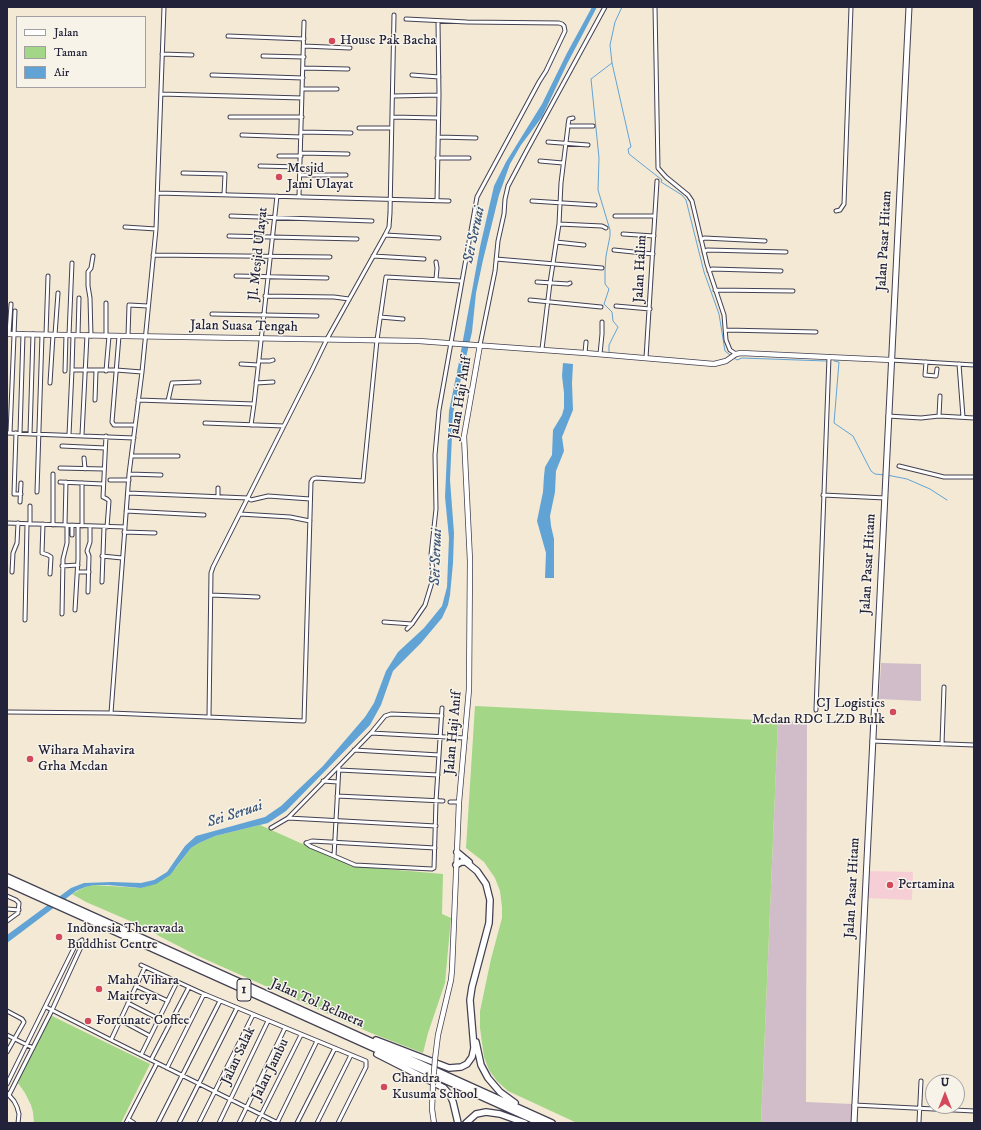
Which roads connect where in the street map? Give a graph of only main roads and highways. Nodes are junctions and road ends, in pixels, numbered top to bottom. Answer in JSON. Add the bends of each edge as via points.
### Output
{"nodes":[{"id":1,"x":909,"y":7,"type":"edge"},
{"id":2,"x":10,"y":334,"type":"edge"},
{"id":3,"x":480,"y":345,"type":"junction"},
{"id":4,"x":891,"y":360,"type":"junction"},
{"id":5,"x":457,"y":852,"type":"junction"},
{"id":6,"x":456,"y":865,"type":"junction"},
{"id":7,"x":7,"y":877,"type":"edge"},
{"id":8,"x":7,"y":883,"type":"edge"},
{"id":9,"x":49,"y":899,"type":"junction"},
{"id":10,"x":64,"y":905,"type":"junction"},
{"id":11,"x":306,"y":1018,"type":"junction"},
{"id":12,"x":339,"y":1027,"type":"junction"},
{"id":13,"x":434,"y":1123,"type":"edge"},
{"id":14,"x":458,"y":1123,"type":"edge"},
{"id":15,"x":466,"y":1123,"type":"edge"},
{"id":16,"x":525,"y":1123,"type":"edge"},
{"id":17,"x":540,"y":1123,"type":"edge"},
{"id":18,"x":552,"y":1123,"type":"edge"},
{"id":19,"x":556,"y":1123,"type":"edge"},
{"id":20,"x":854,"y":1123,"type":"edge"}],
"edges":[{"from":1,"to":4,"type":"main road","name":"Jalan Pasar Hitam"},
{"from":2,"to":3,"type":"main road","name":"Jalan Suasa Tengah","via":[[377,340]]},
{"from":3,"to":4,"type":"main road","name":"Jalan Suasa Tengah","via":[[714,364],[740,353]]},
{"from":3,"to":5,"type":"main road","name":"Jalan Haji Anif","via":[[464,436],[470,583],[469,689]]},
{"from":4,"to":20,"type":"main road","name":"Jalan Pasar Hitam"},
{"from":5,"to":6,"type":"main road","name":"Jalan Haji Anif"},
{"from":5,"to":19,"type":"highway","via":[[481,873],[488,884],[492,900],[491,923],[473,1000],[476,1041],[482,1065],[490,1081],[504,1096]]},
{"from":6,"to":12,"type":"highway","via":[[466,862],[477,871],[486,884],[490,900],[489,923],[472,987],[472,1057],[458,1068],[445,1067]]},
{"from":6,"to":13,"type":"main road","name":"Jalan Haji Anif","bridge":true,"via":[[451,980],[435,1058],[432,1109]]},
{"from":7,"to":9,"type":"highway","name":"Jalan Tol Belmera","number":"1"},
{"from":8,"to":9,"type":"highway","name":"Jalan Tol Belmera","number":"1"},
{"from":9,"to":10,"type":"highway","name":"Jalan Tol Belmera","number":"1"},
{"from":10,"to":11,"type":"highway","name":"Jalan Tol Belmera","number":"1"},
{"from":10,"to":12,"type":"highway","name":"Jalan Tol Belmera","number":"1"},
{"from":11,"to":14,"type":"highway","via":[[441,1086],[450,1095]]},
{"from":11,"to":17,"type":"highway","name":"Jalan Tol Belmera","number":"1"},
{"from":12,"to":18,"type":"highway","name":"Jalan Tol Belmera","number":"1"},
{"from":15,"to":16,"type":"highway","via":[[476,1114],[486,1112]]}]}
